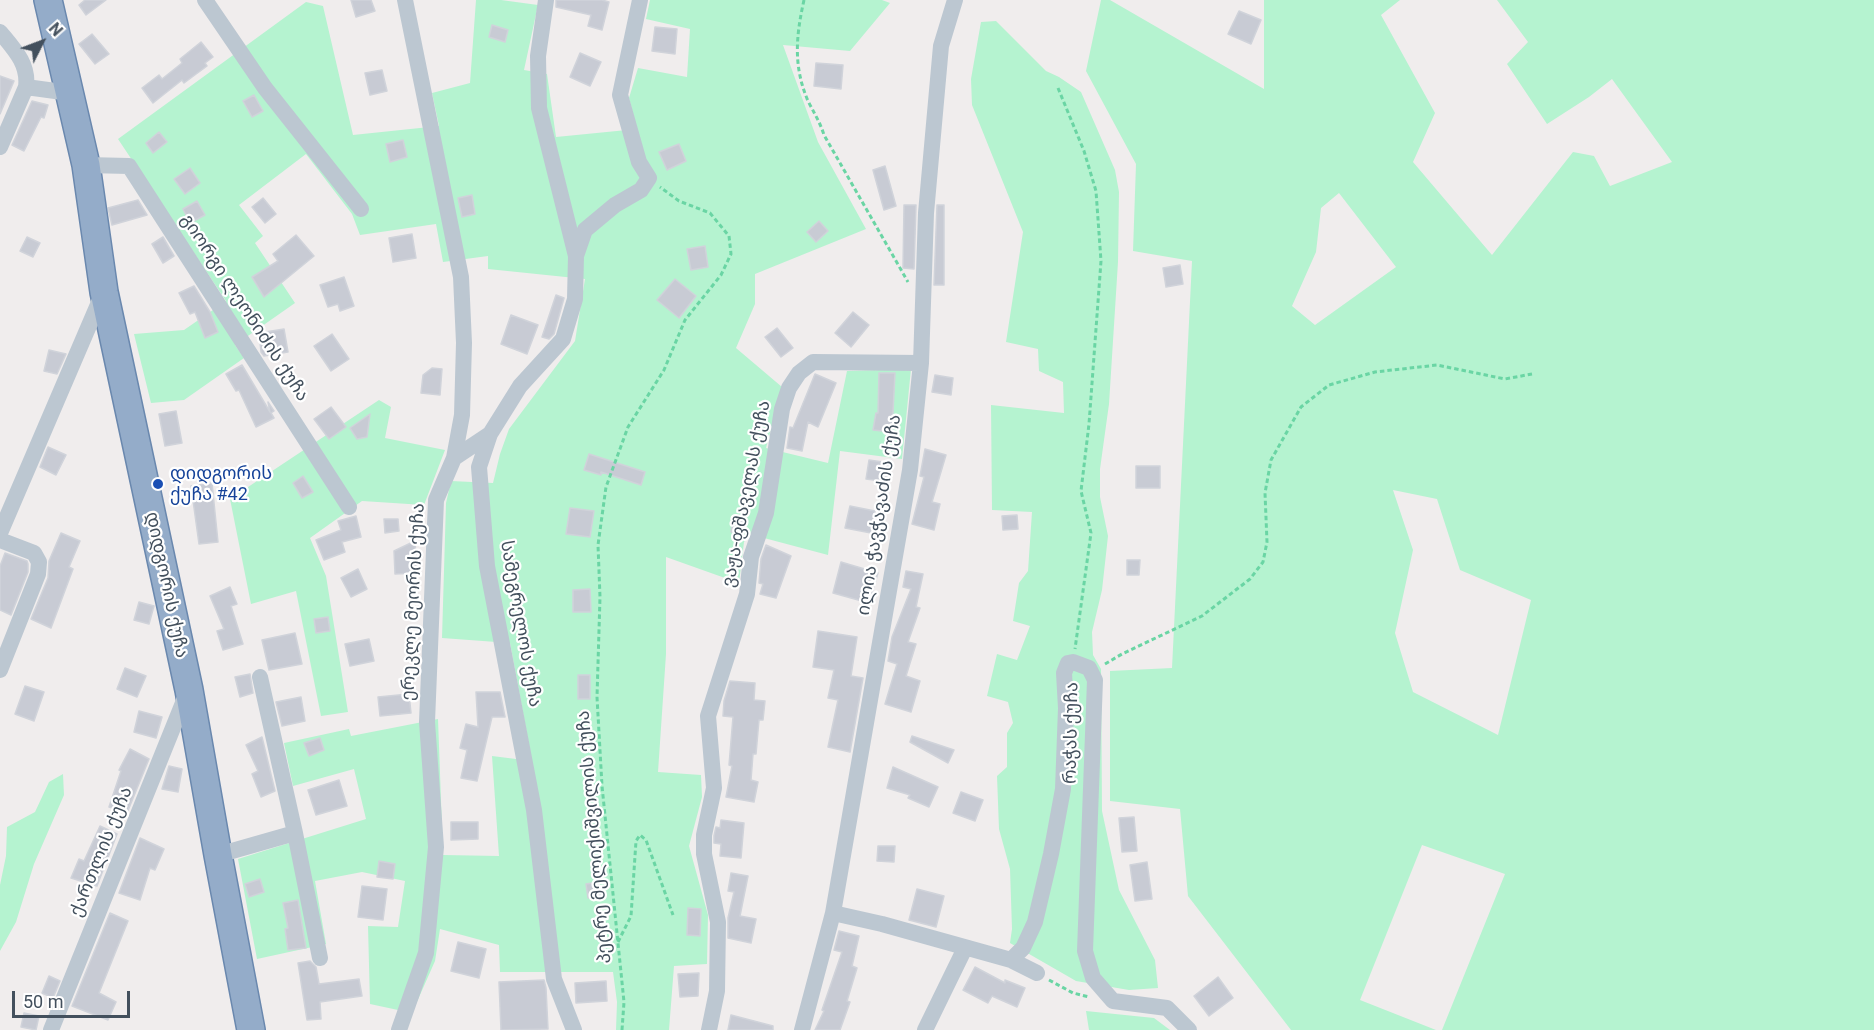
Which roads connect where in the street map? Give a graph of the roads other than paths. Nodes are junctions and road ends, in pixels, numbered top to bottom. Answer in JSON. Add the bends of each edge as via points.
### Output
{"nodes":[{"id":1,"x":48,"y":0,"type":"edge"},
{"id":2,"x":205,"y":0,"type":"edge"},
{"id":3,"x":405,"y":0,"type":"edge"},
{"id":4,"x":546,"y":0,"type":"edge"},
{"id":5,"x":640,"y":0,"type":"edge"},
{"id":6,"x":956,"y":0,"type":"edge"},
{"id":7,"x":0,"y":32,"type":"edge"},
{"id":8,"x":26,"y":87,"type":"junction"},
{"id":9,"x":70,"y":93,"type":"junction"},
{"id":10,"x":0,"y":147,"type":"edge"},
{"id":11,"x":86,"y":165,"type":"junction"},
{"id":12,"x":361,"y":209,"type":"dead end"},
{"id":13,"x":576,"y":256,"type":"junction"},
{"id":14,"x":104,"y":292,"type":"junction"},
{"id":15,"x":921,"y":363,"type":"junction"},
{"id":16,"x":490,"y":434,"type":"junction"},
{"id":17,"x":454,"y":458,"type":"junction"},
{"id":18,"x":349,"y":507,"type":"dead end"},
{"id":19,"x":0,"y":533,"type":"edge"},
{"id":20,"x":0,"y":540,"type":"edge"},
{"id":21,"x":0,"y":670,"type":"edge"},
{"id":22,"x":260,"y":677,"type":"dead end"},
{"id":23,"x":189,"y":690,"type":"junction"},
{"id":24,"x":295,"y":833,"type":"junction"},
{"id":25,"x":218,"y":855,"type":"junction"},
{"id":26,"x":832,"y":913,"type":"junction"},
{"id":27,"x":965,"y":948,"type":"junction"},
{"id":28,"x":320,"y":958,"type":"dead end"},
{"id":29,"x":1011,"y":960,"type":"junction"},
{"id":30,"x":1037,"y":973,"type":"road end"},
{"id":31,"x":51,"y":1030,"type":"edge"},
{"id":32,"x":251,"y":1030,"type":"edge"},
{"id":33,"x":399,"y":1030,"type":"edge"},
{"id":34,"x":574,"y":1030,"type":"edge"},
{"id":35,"x":709,"y":1030,"type":"edge"},
{"id":36,"x":802,"y":1030,"type":"edge"},
{"id":37,"x":925,"y":1030,"type":"edge"},
{"id":38,"x":1189,"y":1030,"type":"edge"}],
"edges":[{"from":1,"to":9,"type":"highway","name":"დიდგორის ქუჩა"},
{"from":2,"to":12,"type":"street","via":[[265,88]]},
{"from":3,"to":17,"type":"street","name":"ერეკლე მეორის ქუჩა","via":[[460,277],[464,343],[462,403]]},
{"from":4,"to":13,"type":"street","name":"სამეგრელოს ქუჩა","via":[[538,56],[539,108]]},
{"from":5,"to":13,"type":"street","via":[[621,95],[639,162],[649,178],[642,190],[615,205],[585,230]]},
{"from":6,"to":15,"type":"street","name":"ილია ჭავჭავაძის ქუჩა","via":[[941,46],[926,213]]},
{"from":7,"to":8,"type":"street","via":[[20,55],[28,75]]},
{"from":8,"to":9,"type":"street"},
{"from":8,"to":10,"type":"street"},
{"from":9,"to":11,"type":"highway","name":"დიდგორის ქუჩა"},
{"from":11,"to":14,"type":"highway","name":"დიდგორის ქუჩა"},
{"from":11,"to":18,"type":"street","name":"გიორგი ლეონიძის ქუჩა","via":[[129,166]]},
{"from":13,"to":16,"type":"street","name":"სამეგრელოს ქუჩა","via":[[575,299],[563,339],[520,386]]},
{"from":14,"to":19,"type":"street"},
{"from":14,"to":23,"type":"highway","name":"დიდგორის ქუჩა"},
{"from":15,"to":26,"type":"street","name":"ილია ჭავჭავაძის ქუჩა","via":[[910,470]]},
{"from":15,"to":35,"type":"street","name":"ვაჟა-ფშაველას ქუჩა","via":[[813,362],[789,388],[782,409],[747,594],[708,716],[714,788],[704,854],[718,922],[717,991]]},
{"from":16,"to":17,"type":"street"},
{"from":16,"to":34,"type":"street","name":"სამეგრელოს ქუჩა","via":[[479,467],[487,566],[534,810],[554,979]]},
{"from":17,"to":33,"type":"street","name":"ერეკლე მეორის ქუჩა","via":[[436,500],[427,723],[436,847],[434,870],[426,953]]},
{"from":20,"to":21,"type":"street","via":[[34,553],[39,562],[38,574]]},
{"from":22,"to":24,"type":"street"},
{"from":23,"to":25,"type":"highway","name":"დიდგორის ქუჩა"},
{"from":23,"to":31,"type":"street","name":"ქართლის ქუჩა"},
{"from":24,"to":25,"type":"street"},
{"from":24,"to":28,"type":"street"},
{"from":25,"to":32,"type":"highway","name":"დიდგორის ქუჩა"},
{"from":26,"to":27,"type":"street"},
{"from":26,"to":36,"type":"street","name":"ილია ჭავჭავაძის ქუჩა"},
{"from":27,"to":29,"type":"street"},
{"from":27,"to":37,"type":"street"},
{"from":29,"to":30,"type":"street"},
{"from":29,"to":38,"type":"street","name":"რაჭას ქუჩა","via":[[1023,948],[1035,922],[1051,854],[1063,789],[1064,673],[1068,663],[1073,662],[1089,668],[1095,681],[1085,951],[1093,978],[1113,1000],[1167,1008]]}]}
